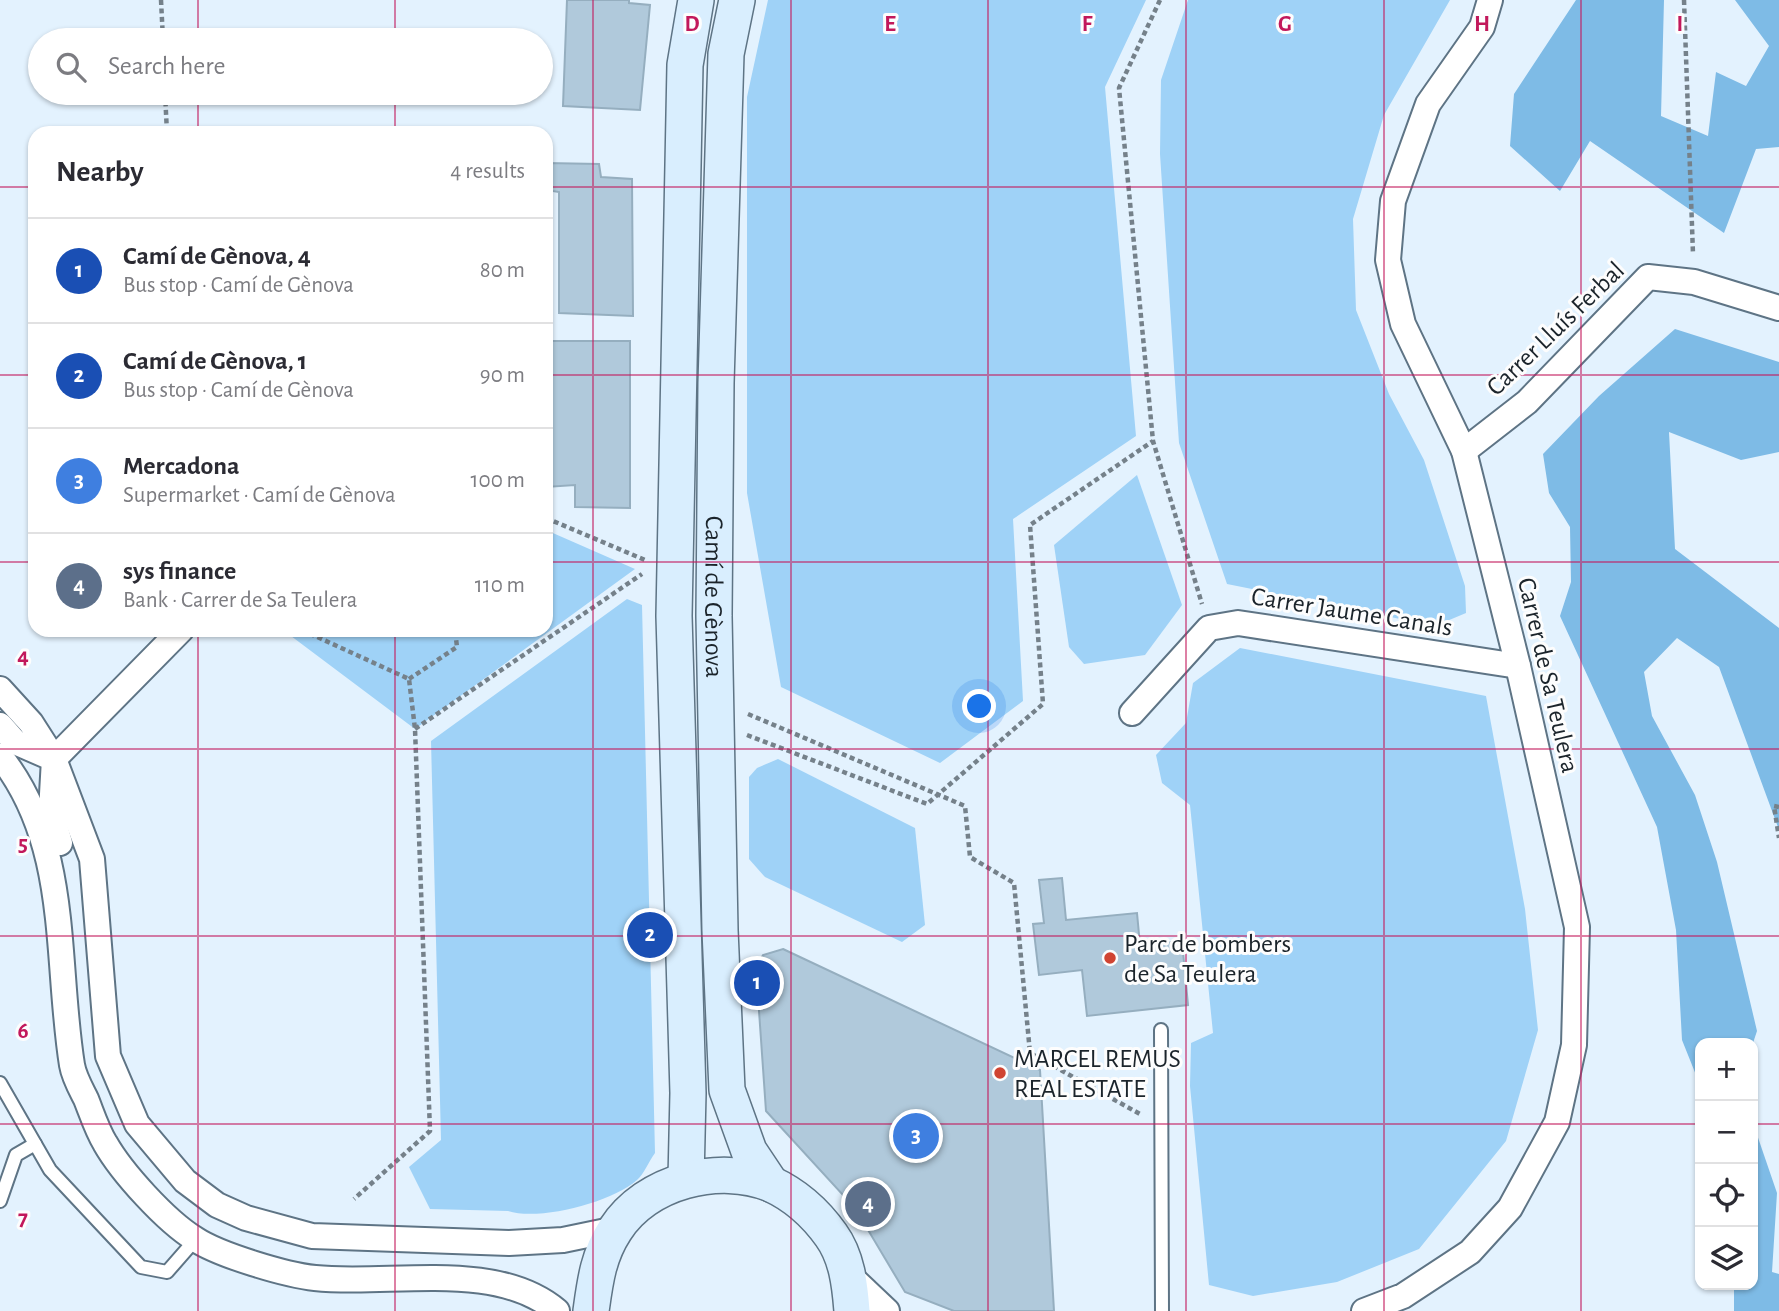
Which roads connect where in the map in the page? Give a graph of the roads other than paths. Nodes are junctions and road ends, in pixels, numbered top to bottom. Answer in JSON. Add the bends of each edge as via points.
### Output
{"nodes":[{"id":1,"x":696,"y":0,"type":"edge"},
{"id":2,"x":737,"y":0,"type":"edge"},
{"id":3,"x":1490,"y":0,"type":"edge"},
{"id":4,"x":1779,"y":308,"type":"edge"},
{"id":5,"x":1464,"y":451,"type":"junction"},
{"id":6,"x":174,"y":637,"type":"edge"},
{"id":7,"x":1518,"y":666,"type":"junction"},
{"id":8,"x":0,"y":689,"type":"edge"},
{"id":9,"x":1132,"y":713,"type":"dead end"},
{"id":10,"x":0,"y":726,"type":"edge"},
{"id":11,"x":0,"y":756,"type":"edge"},
{"id":12,"x":54,"y":759,"type":"junction"},
{"id":13,"x":59,"y":904,"type":"junction"},
{"id":14,"x":1161,"y":1030,"type":"dead end"},
{"id":15,"x":0,"y":1083,"type":"edge"},
{"id":16,"x":35,"y":1144,"type":"junction"},
{"id":17,"x":686,"y":1180,"type":"junction"},
{"id":18,"x":771,"y":1184,"type":"junction"},
{"id":19,"x":0,"y":1201,"type":"edge"},
{"id":20,"x":615,"y":1229,"type":"junction"},
{"id":21,"x":195,"y":1240,"type":"junction"},
{"id":22,"x":849,"y":1275,"type":"junction"},
{"id":23,"x":557,"y":1311,"type":"edge"},
{"id":24,"x":591,"y":1311,"type":"edge"},
{"id":25,"x":852,"y":1311,"type":"edge"},
{"id":26,"x":887,"y":1311,"type":"edge"},
{"id":27,"x":1161,"y":1311,"type":"edge"},
{"id":28,"x":1364,"y":1311,"type":"edge"}],
"edges":[{"from":1,"to":17,"type":"street","name":"Camí de Gènova","via":[[685,65],[674,590],[688,1093]]},
{"from":2,"to":18,"type":"street","name":"Camí de Gènova","via":[[726,54],[716,397],[728,717],[727,1090],[749,1151]]},
{"from":3,"to":5,"type":"street","name":"Carrer de Sa Teulera","via":[[1482,27],[1429,104],[1393,201],[1388,261],[1403,324]]},
{"from":4,"to":5,"type":"street","name":"Carrer Lluís Ferbal","via":[[1694,282],[1648,277],[1527,402]]},
{"from":5,"to":7,"type":"street","name":"Carrer de Sa Teulera"},
{"from":6,"to":12,"type":"street"},
{"from":7,"to":9,"type":"street","name":"Carrer Jaume Canals","via":[[1238,623],[1209,628]]},
{"from":7,"to":28,"type":"street","name":"Carrer de Sa Teulera","via":[[1577,927],[1574,1045],[1557,1122],[1510,1208],[1470,1252],[1403,1296]]},
{"from":8,"to":12,"type":"street","via":[[31,723]]},
{"from":10,"to":12,"type":"street","via":[[15,742]]},
{"from":11,"to":13,"type":"street","via":[[19,780],[46,844]]},
{"from":12,"to":13,"type":"street","via":[[51,812],[70,877]]},
{"from":12,"to":20,"type":"street","via":[[92,859],[108,1056],[137,1124],[185,1181],[217,1205],[246,1218],[312,1236],[509,1242],[563,1240]]},
{"from":13,"to":21,"type":"street","via":[[72,1068],[105,1144],[158,1209]]},
{"from":14,"to":27,"type":"lane"},
{"from":15,"to":16,"type":"lane"},
{"from":16,"to":19,"type":"lane","via":[[16,1155]]},
{"from":16,"to":21,"type":"lane","via":[[50,1170],[141,1268],[167,1272]]},
{"from":17,"to":18,"type":"street","via":[[729,1175]]},
{"from":17,"to":20,"type":"street","via":[[647,1198]]},
{"from":18,"to":22,"type":"street","via":[[806,1206],[833,1237]]},
{"from":20,"to":24,"type":"street","via":[[596,1267]]},
{"from":21,"to":23,"type":"street","via":[[237,1258],[314,1278],[409,1277],[505,1285],[547,1302]]},
{"from":22,"to":25,"type":"street"},
{"from":22,"to":26,"type":"street"}]}
